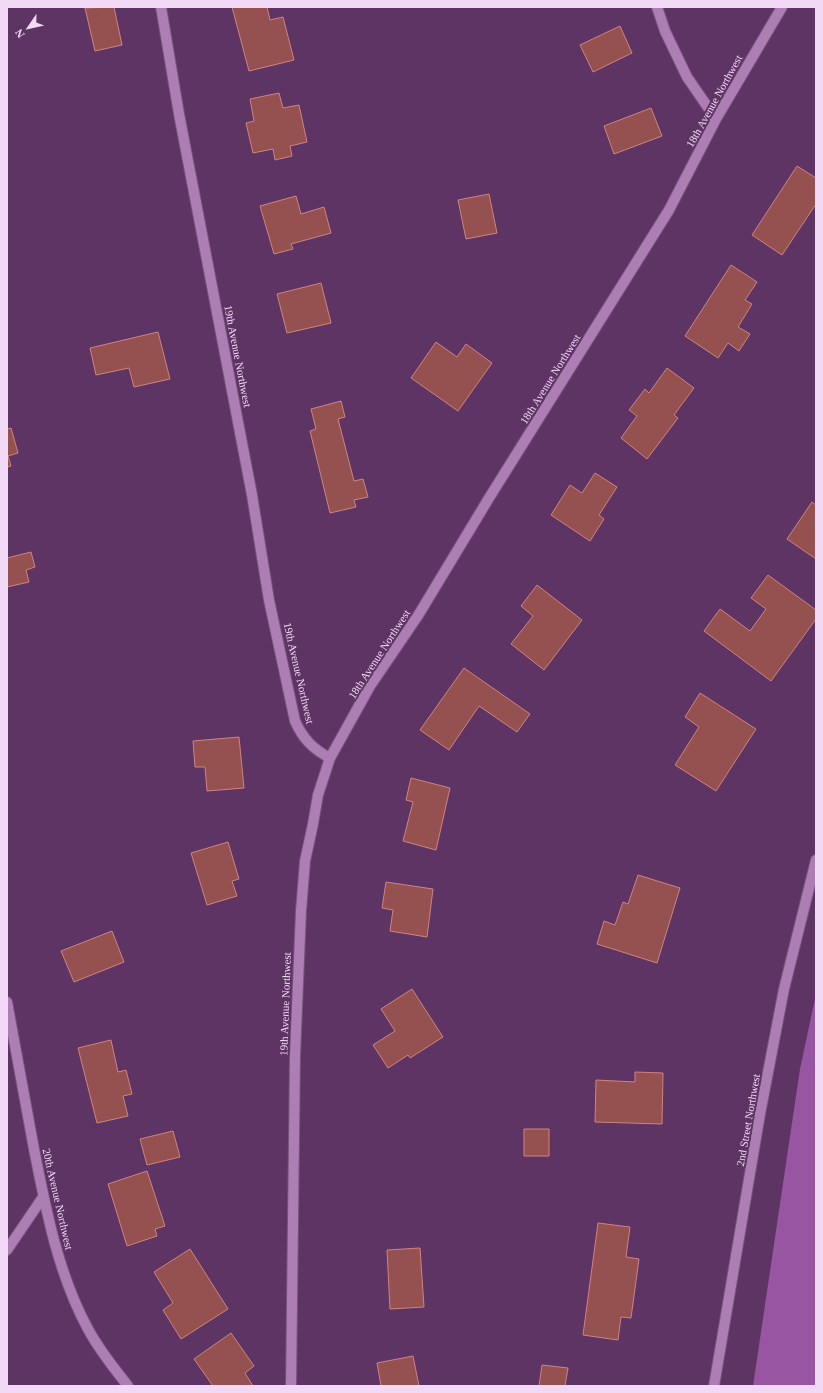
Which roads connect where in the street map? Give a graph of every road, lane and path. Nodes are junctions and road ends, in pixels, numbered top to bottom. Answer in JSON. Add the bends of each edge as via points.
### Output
{"nodes":[{"id":1,"x":161,"y":7,"type":"edge"},
{"id":2,"x":657,"y":7,"type":"edge"},
{"id":3,"x":782,"y":7,"type":"edge"},
{"id":4,"x":716,"y":119,"type":"junction"},
{"id":5,"x":330,"y":758,"type":"junction"},
{"id":6,"x":816,"y":860,"type":"edge"},
{"id":7,"x":7,"y":1002,"type":"edge"},
{"id":8,"x":44,"y":1197,"type":"junction"},
{"id":9,"x":7,"y":1250,"type":"edge"},
{"id":10,"x":128,"y":1386,"type":"edge"},
{"id":11,"x":291,"y":1386,"type":"edge"},
{"id":12,"x":714,"y":1386,"type":"edge"}],
"edges":[{"from":1,"to":5,"type":"street","name":"19th Avenue Northwest","via":[[252,495],[269,600],[295,721],[300,733],[309,743]]},
{"from":2,"to":4,"type":"street","via":[[687,77]]},
{"from":3,"to":4,"type":"street","name":"18th Avenue Northwest"},
{"from":4,"to":5,"type":"street","name":"18th Avenue Northwest","via":[[669,210],[419,614],[370,686]]},
{"from":5,"to":11,"type":"street","name":"19th Avenue Northwest","via":[[318,795],[305,861],[301,911],[295,1056]]},
{"from":6,"to":12,"type":"street","name":"2nd Street Northwest","via":[[784,989]]},
{"from":7,"to":8,"type":"street","name":"20th Avenue Northwest"},
{"from":8,"to":9,"type":"street"},
{"from":8,"to":10,"type":"street","name":"20th Avenue Northwest","via":[[57,1251],[72,1295],[88,1329]]}]}
